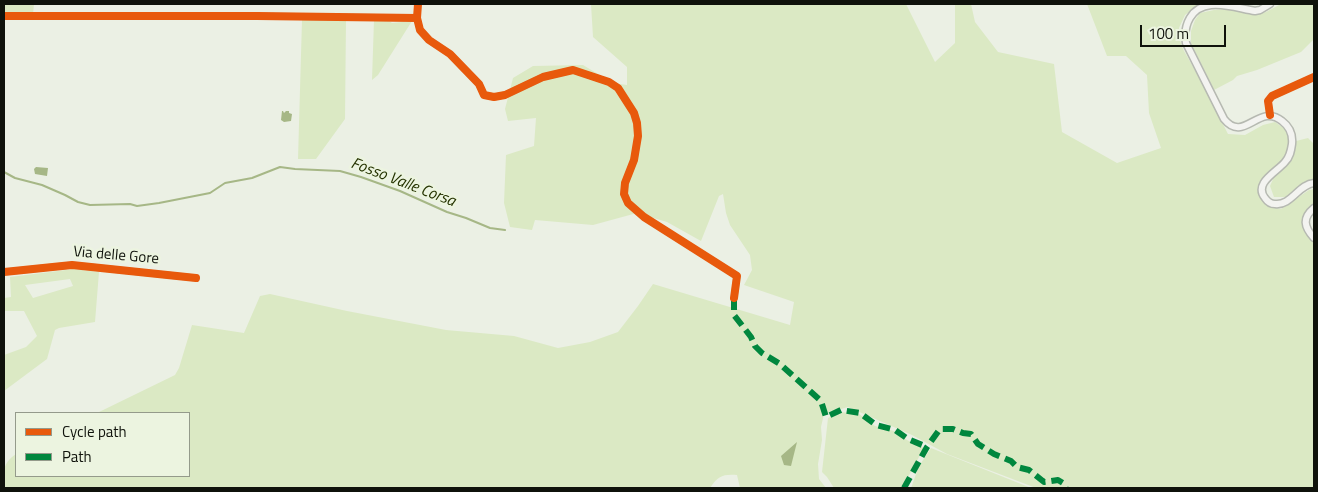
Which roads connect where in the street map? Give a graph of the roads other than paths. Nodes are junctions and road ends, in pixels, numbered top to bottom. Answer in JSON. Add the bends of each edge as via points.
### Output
{"nodes":[{"id":1,"x":418,"y":4,"type":"edge"},
{"id":2,"x":1270,"y":4,"type":"edge"},
{"id":3,"x":4,"y":16,"type":"edge"},
{"id":4,"x":417,"y":18,"type":"junction"},
{"id":5,"x":1314,"y":77,"type":"edge"},
{"id":6,"x":1270,"y":115,"type":"junction"},
{"id":7,"x":1314,"y":183,"type":"edge"},
{"id":8,"x":1314,"y":208,"type":"edge"},
{"id":9,"x":1314,"y":238,"type":"edge"},
{"id":10,"x":4,"y":272,"type":"edge"},
{"id":11,"x":196,"y":278,"type":"dead end"},
{"id":12,"x":734,"y":298,"type":"dead end"}],
"edges":[{"from":1,"to":4,"type":"street"},
{"from":2,"to":6,"type":"main road","via":[[1255,11],[1212,4],[1205,6],[1189,19],[1185,36],[1188,49],[1228,124],[1241,128]]},
{"from":3,"to":4,"type":"street"},
{"from":4,"to":12,"type":"street","via":[[420,30],[450,54],[479,84],[484,95],[505,95],[542,77],[573,70],[618,88],[637,124],[634,160],[624,194],[628,204],[737,276]]},
{"from":5,"to":6,"type":"street","via":[[1272,96],[1268,101]]},
{"from":6,"to":7,"type":"main road","via":[[1283,121],[1292,137],[1285,163],[1264,182],[1264,197],[1270,203],[1280,204],[1304,186]]},
{"from":8,"to":9,"type":"main road","via":[[1308,214],[1306,227]]},
{"from":10,"to":11,"type":"street","name":"Via delle Gore","via":[[72,265]]}]}
